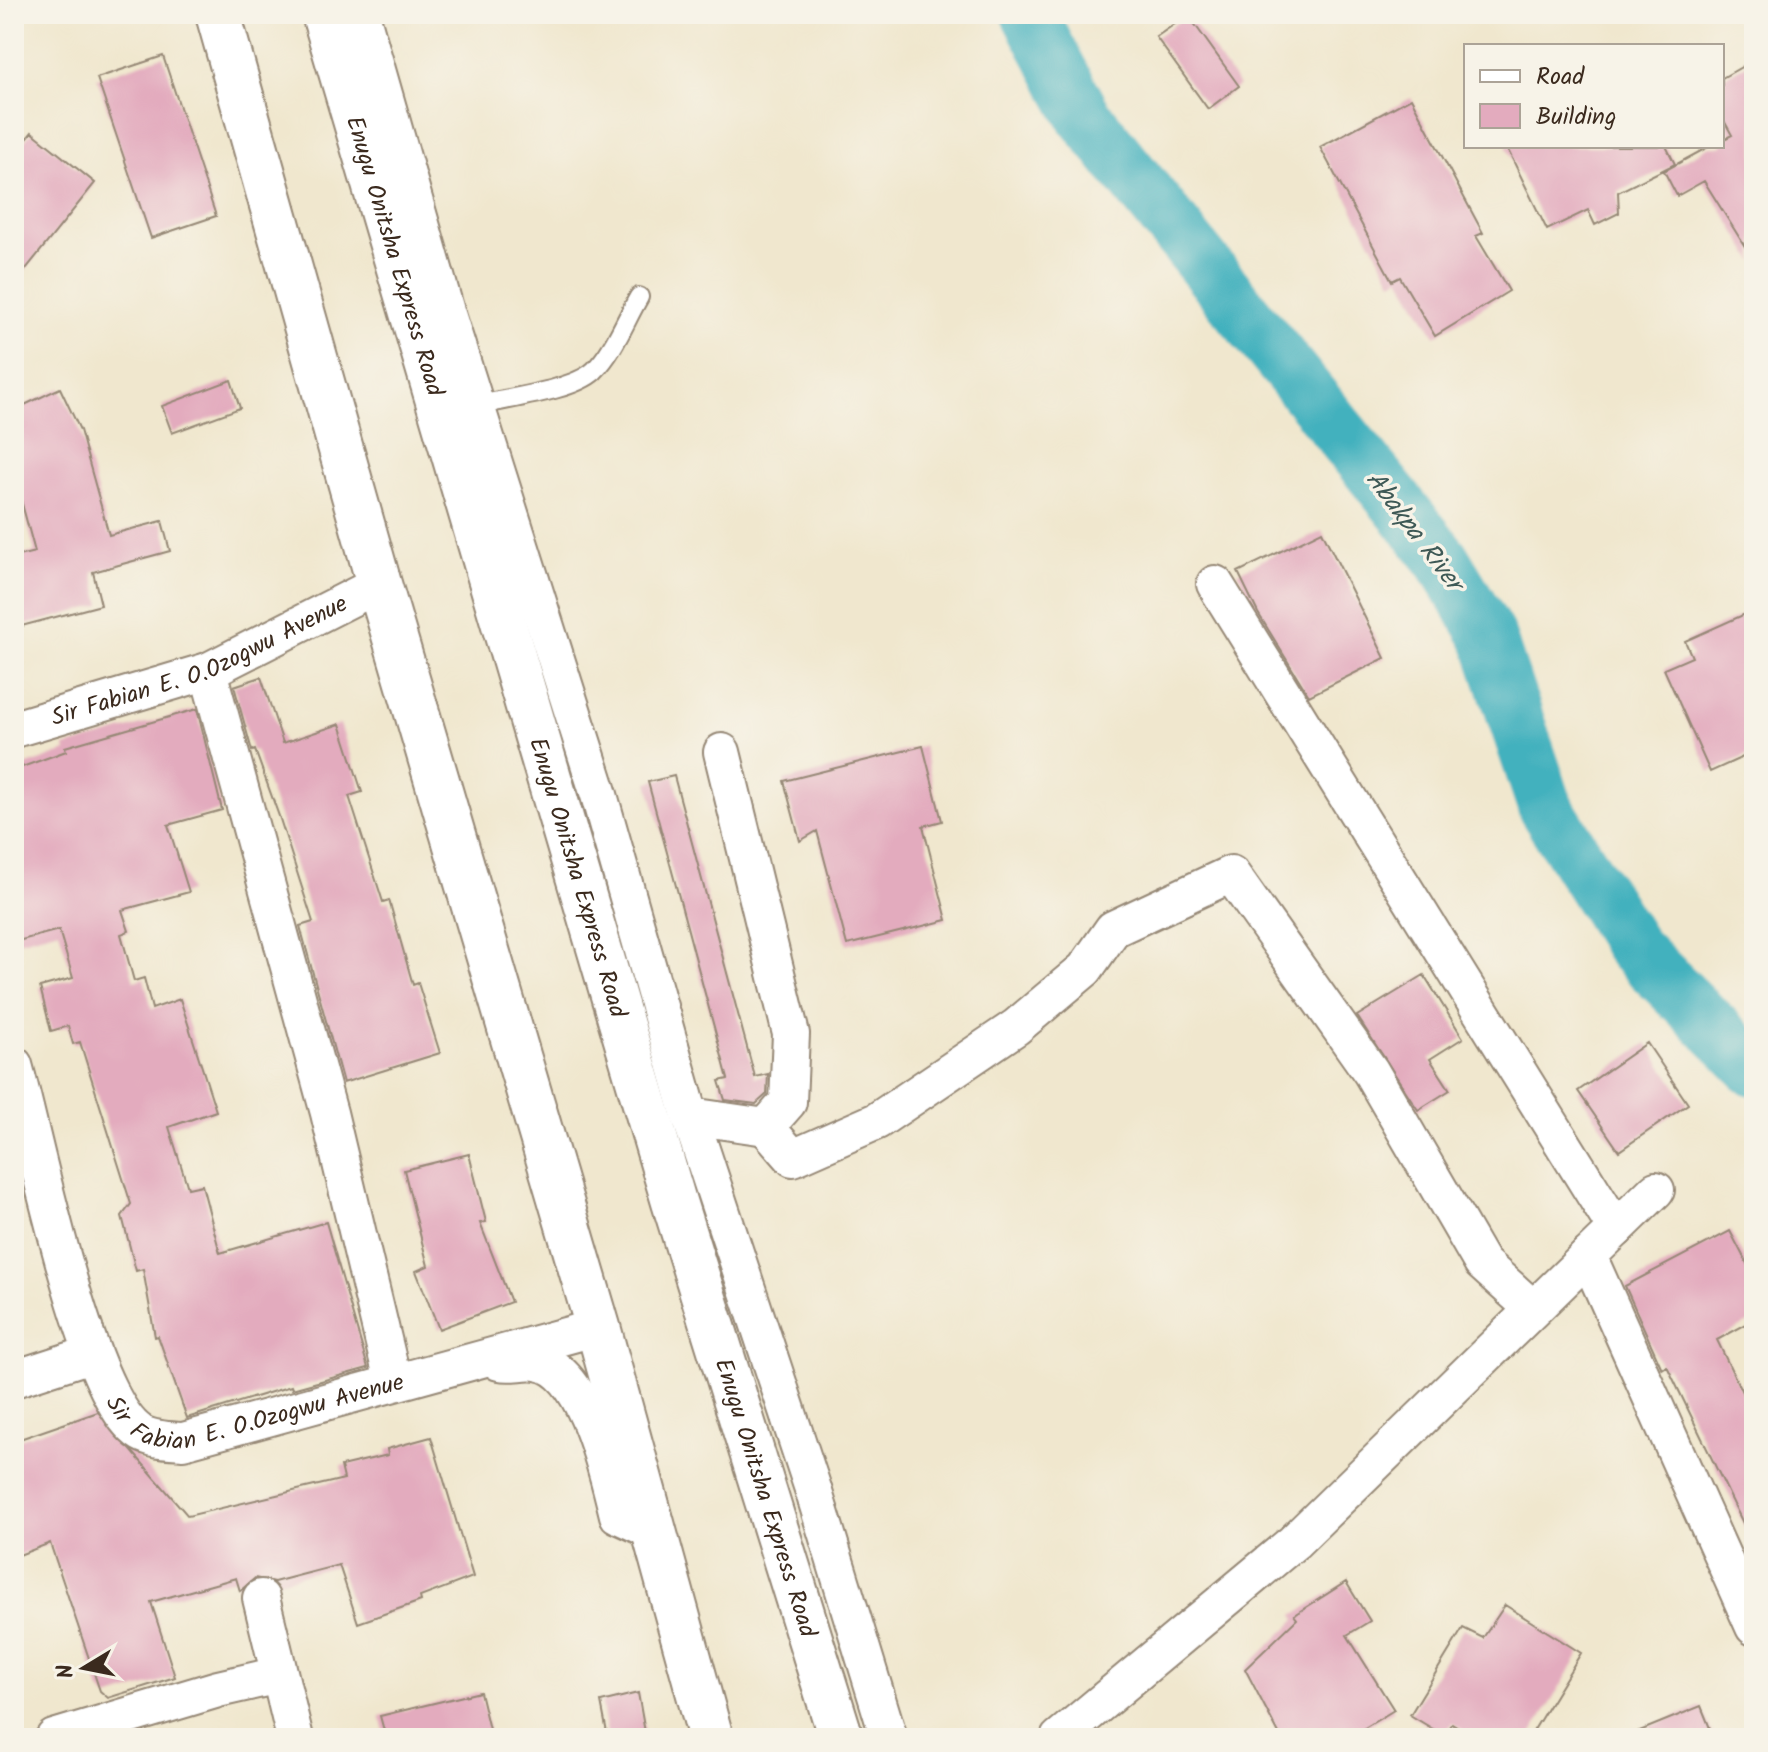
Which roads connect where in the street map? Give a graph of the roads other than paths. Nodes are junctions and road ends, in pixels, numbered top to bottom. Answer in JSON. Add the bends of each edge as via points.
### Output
{"nodes":[{"id":1,"x":218,"y":14,"type":"edge"},
{"id":2,"x":324,"y":14,"type":"edge"},
{"id":3,"x":361,"y":14,"type":"edge"},
{"id":4,"x":639,"y":297,"type":"dead end"},
{"id":5,"x":476,"y":406,"type":"junction"},
{"id":6,"x":379,"y":584,"type":"junction"},
{"id":7,"x":1215,"y":584,"type":"dead end"},
{"id":8,"x":208,"y":671,"type":"junction"},
{"id":9,"x":14,"y":729,"type":"edge"},
{"id":10,"x":722,"y":752,"type":"dead end"},
{"id":11,"x":16,"y":1077,"type":"edge"},
{"id":12,"x":690,"y":1116,"type":"junction"},
{"id":13,"x":766,"y":1127,"type":"junction"},
{"id":14,"x":1656,"y":1190,"type":"dead end"},
{"id":15,"x":1616,"y":1229,"type":"junction"},
{"id":16,"x":1588,"y":1256,"type":"junction"},
{"id":17,"x":1533,"y":1309,"type":"junction"},
{"id":18,"x":598,"y":1327,"type":"junction"},
{"id":19,"x":91,"y":1354,"type":"junction"},
{"id":20,"x":482,"y":1358,"type":"junction"},
{"id":21,"x":14,"y":1379,"type":"edge"},
{"id":22,"x":393,"y":1381,"type":"junction"},
{"id":23,"x":653,"y":1531,"type":"junction"},
{"id":24,"x":261,"y":1598,"type":"dead end"},
{"id":25,"x":1754,"y":1627,"type":"edge"},
{"id":26,"x":279,"y":1675,"type":"junction"},
{"id":27,"x":54,"y":1738,"type":"edge"},
{"id":28,"x":295,"y":1738,"type":"edge"},
{"id":29,"x":711,"y":1738,"type":"edge"},
{"id":30,"x":841,"y":1738,"type":"edge"},
{"id":31,"x":889,"y":1738,"type":"edge"},
{"id":32,"x":1059,"y":1738,"type":"edge"}],
"edges":[{"from":1,"to":6,"type":"highway"},
{"from":2,"to":30,"type":"highway","name":"Enugu Onitsha Express Road","via":[[674,1202]]},
{"from":3,"to":5,"type":"street"},
{"from":4,"to":5,"type":"lane","via":[[609,353],[593,371],[578,381]]},
{"from":5,"to":12,"type":"street","via":[[599,795]]},
{"from":6,"to":8,"type":"street","name":"Sir Fabian E. O.Ozogwu Avenue"},
{"from":6,"to":18,"type":"highway"},
{"from":7,"to":15,"type":"street"},
{"from":8,"to":9,"type":"street","name":"Sir Fabian E. O.Ozogwu Avenue"},
{"from":8,"to":22,"type":"street","via":[[329,1113]]},
{"from":10,"to":13,"type":"street","via":[[791,1034],[788,1102]]},
{"from":11,"to":19,"type":"street","name":"Sir Fabian E. O.Ozogwu Avenue"},
{"from":12,"to":13,"type":"street"},
{"from":12,"to":31,"type":"street"},
{"from":13,"to":17,"type":"street","via":[[793,1158],[877,1121],[1016,1027],[1085,969],[1113,929],[1231,874],[1371,1072],[1482,1263]]},
{"from":14,"to":15,"type":"street"},
{"from":15,"to":16,"type":"street"},
{"from":16,"to":17,"type":"street"},
{"from":16,"to":25,"type":"street"},
{"from":17,"to":32,"type":"street","via":[[1294,1542]]},
{"from":18,"to":20,"type":"street","name":"Sir Fabian E. O.Ozogwu Avenue"},
{"from":18,"to":23,"type":"highway"},
{"from":19,"to":21,"type":"street"},
{"from":19,"to":22,"type":"street","name":"Sir Fabian E. O.Ozogwu Avenue","via":[[121,1413],[141,1433],[164,1440],[183,1441]]},
{"from":20,"to":22,"type":"street","name":"Sir Fabian E. O.Ozogwu Avenue"},
{"from":20,"to":23,"type":"street","via":[[511,1365],[538,1361],[557,1373],[578,1395],[596,1434],[618,1515]]},
{"from":23,"to":29,"type":"highway"},
{"from":24,"to":26,"type":"street"},
{"from":26,"to":27,"type":"street"},
{"from":26,"to":28,"type":"street"}]}
